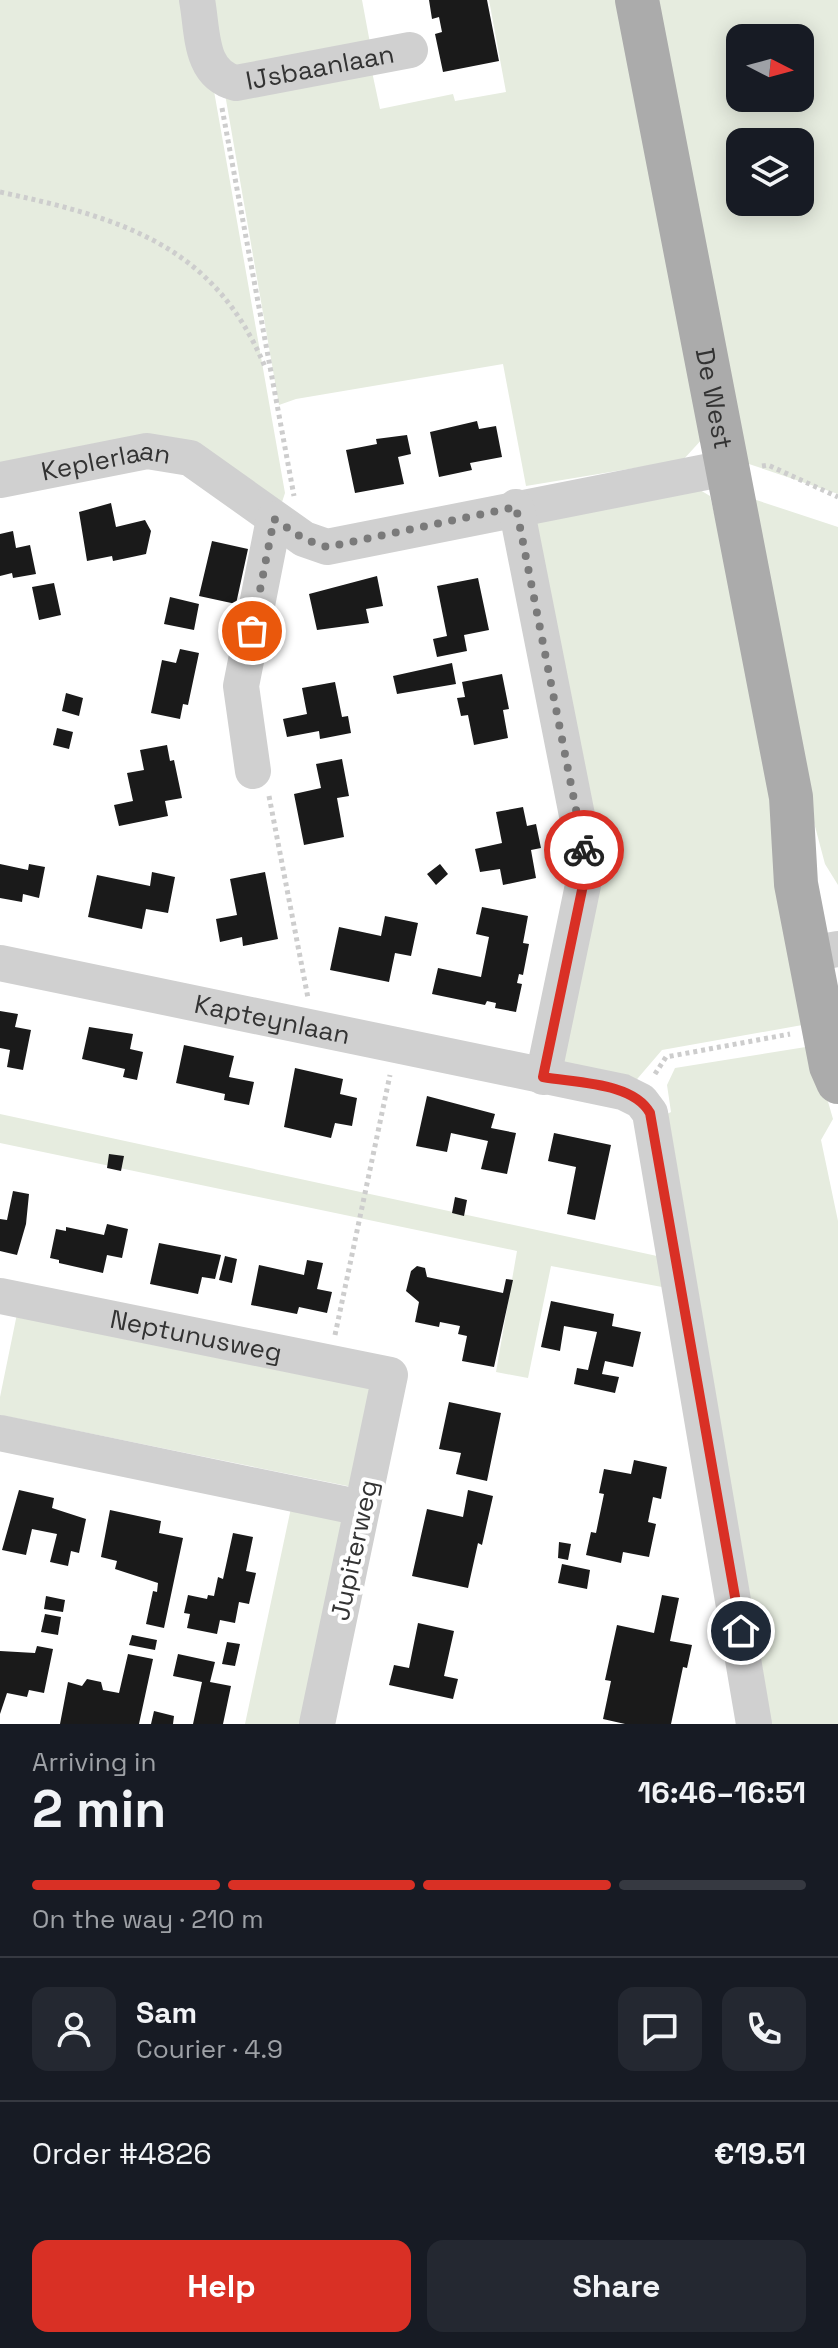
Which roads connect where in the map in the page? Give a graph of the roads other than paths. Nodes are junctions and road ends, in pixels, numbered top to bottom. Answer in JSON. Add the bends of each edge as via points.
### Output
{"nodes":[{"id":1,"x":197,"y":0,"type":"edge"},
{"id":2,"x":637,"y":0,"type":"edge"},
{"id":3,"x":410,"y":50,"type":"dead end"},
{"id":4,"x":726,"y":468,"type":"junction"},
{"id":5,"x":0,"y":480,"type":"edge"},
{"id":6,"x":516,"y":507,"type":"junction"},
{"id":7,"x":274,"y":519,"type":"junction"},
{"id":8,"x":253,"y":771,"type":"road end"},
{"id":9,"x":830,"y":952,"type":"edge"},
{"id":10,"x":0,"y":963,"type":"edge"},
{"id":11,"x":543,"y":1077,"type":"junction"},
{"id":12,"x":838,"y":1082,"type":"edge"},
{"id":13,"x":0,"y":1296,"type":"edge"},
{"id":14,"x":390,"y":1375,"type":"joint"},
{"id":15,"x":0,"y":1433,"type":"edge"},
{"id":16,"x":362,"y":1508,"type":"junction"},
{"id":17,"x":317,"y":1724,"type":"edge"},
{"id":18,"x":754,"y":1724,"type":"edge"}],
"edges":[{"from":1,"to":3,"type":"street","name":"IJsbaanlaan","via":[[208,65],[222,80],[236,83]]},
{"from":2,"to":4,"type":"main road","name":"De West"},
{"from":4,"to":6,"type":"street","name":"Keplerlaan"},
{"from":4,"to":9,"type":"main road","name":"De West","via":[[791,797],[796,884]]},
{"from":5,"to":7,"type":"street","name":"Keplerlaan","via":[[147,451],[190,458]]},
{"from":6,"to":7,"type":"street","name":"Keplerlaan","via":[[327,547]]},
{"from":6,"to":11,"type":"street","via":[[587,866]]},
{"from":7,"to":8,"type":"street","via":[[241,686]]},
{"from":9,"to":12,"type":"main road","name":"De West","via":[[824,1028]]},
{"from":10,"to":11,"type":"street","name":"Kapteynlaan"},
{"from":11,"to":18,"type":"street","name":"Kapteynlaan","via":[[623,1092],[650,1113]]},
{"from":13,"to":14,"type":"street","name":"Neptunusweg"},
{"from":14,"to":16,"type":"street","name":"Jupiterweg"},
{"from":15,"to":16,"type":"street"},
{"from":16,"to":17,"type":"street","name":"Jupiterweg"}]}
